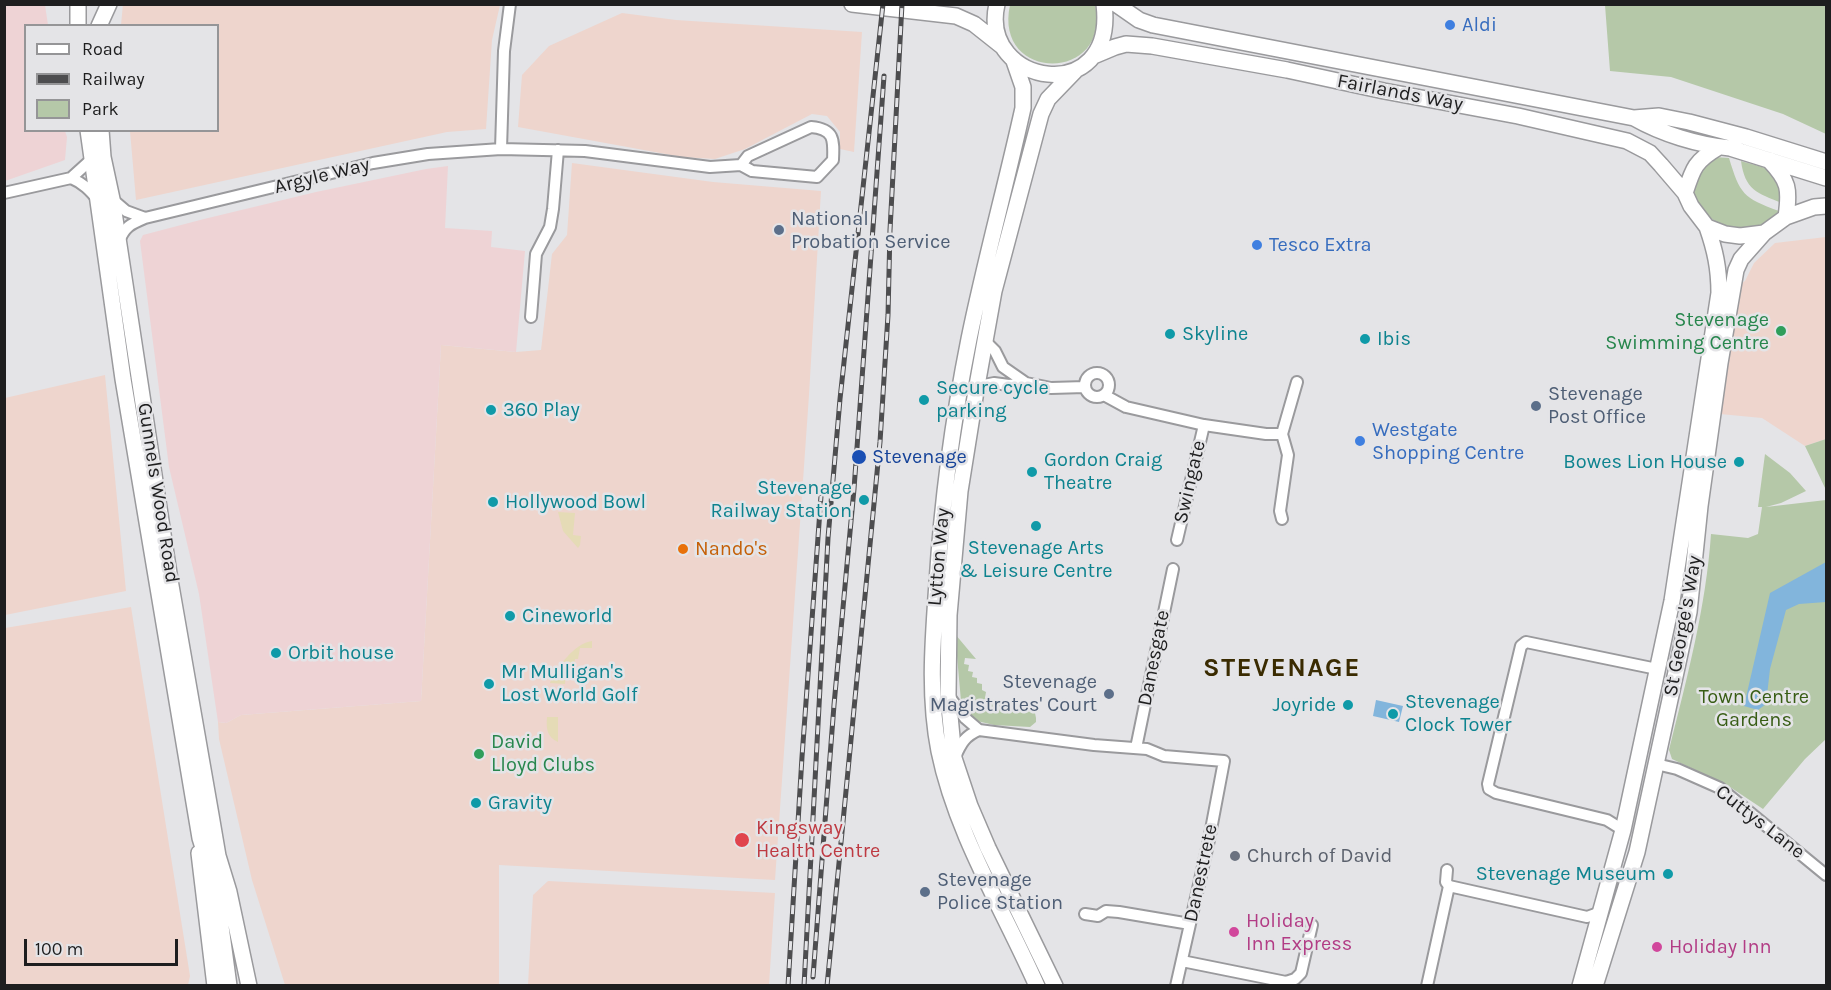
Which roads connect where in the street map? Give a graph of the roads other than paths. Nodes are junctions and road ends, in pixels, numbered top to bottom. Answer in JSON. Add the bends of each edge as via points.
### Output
{"nodes":[{"id":1,"x":78,"y":4,"type":"edge"},
{"id":2,"x":109,"y":4,"type":"edge"},
{"id":3,"x":510,"y":4,"type":"edge"},
{"id":4,"x":852,"y":4,"type":"edge"},
{"id":5,"x":998,"y":4,"type":"edge"},
{"id":6,"x":1104,"y":4,"type":"edge"},
{"id":7,"x":1116,"y":4,"type":"edge"},
{"id":8,"x":78,"y":24,"type":"edge"},
{"id":9,"x":100,"y":24,"type":"edge"},
{"id":10,"x":1003,"y":47,"type":"junction"},
{"id":11,"x":1096,"y":55,"type":"junction"},
{"id":12,"x":1014,"y":61,"type":"junction"},
{"id":13,"x":1075,"y":71,"type":"junction"},
{"id":14,"x":1634,"y":118,"type":"junction"},
{"id":15,"x":88,"y":132,"type":"edge"},
{"id":16,"x":101,"y":132,"type":"edge"},
{"id":17,"x":1719,"y":147,"type":"junction"},
{"id":18,"x":501,"y":149,"type":"junction"},
{"id":19,"x":558,"y":150,"type":"junction"},
{"id":20,"x":92,"y":159,"type":"junction"},
{"id":21,"x":1768,"y":159,"type":"junction"},
{"id":22,"x":1827,"y":162,"type":"edge"},
{"id":23,"x":741,"y":165,"type":"junction"},
{"id":24,"x":71,"y":178,"type":"junction"},
{"id":25,"x":1827,"y":178,"type":"edge"},
{"id":26,"x":1685,"y":193,"type":"junction"},
{"id":27,"x":4,"y":194,"type":"edge"},
{"id":28,"x":105,"y":200,"type":"junction"},
{"id":29,"x":1827,"y":206,"type":"edge"},
{"id":30,"x":1786,"y":217,"type":"junction"},
{"id":31,"x":145,"y":218,"type":"junction"},
{"id":32,"x":1707,"y":227,"type":"junction"},
{"id":33,"x":1764,"y":233,"type":"junction"},
{"id":34,"x":119,"y":242,"type":"junction"},
{"id":35,"x":531,"y":317,"type":"dead end"},
{"id":36,"x":984,"y":340,"type":"junction"},
{"id":37,"x":1297,"y":382,"type":"dead end"},
{"id":38,"x":1026,"y":383,"type":"junction"},
{"id":39,"x":1085,"y":387,"type":"junction"},
{"id":40,"x":976,"y":391,"type":"junction"},
{"id":41,"x":1104,"y":395,"type":"junction"},
{"id":42,"x":1204,"y":425,"type":"junction"},
{"id":43,"x":1282,"y":434,"type":"junction"},
{"id":44,"x":1282,"y":519,"type":"dead end"},
{"id":45,"x":1177,"y":540,"type":"dead end"},
{"id":46,"x":1173,"y":569,"type":"dead end"},
{"id":47,"x":1657,"y":669,"type":"junction"},
{"id":48,"x":948,"y":695,"type":"junction"},
{"id":49,"x":979,"y":730,"type":"junction"},
{"id":50,"x":1136,"y":748,"type":"junction"},
{"id":51,"x":954,"y":758,"type":"junction"},
{"id":52,"x":1656,"y":764,"type":"junction"},
{"id":53,"x":1623,"y":830,"type":"junction"},
{"id":54,"x":200,"y":838,"type":"junction"},
{"id":55,"x":218,"y":856,"type":"junction"},
{"id":56,"x":1447,"y":870,"type":"dead end"},
{"id":57,"x":1826,"y":873,"type":"edge"},
{"id":58,"x":1449,"y":886,"type":"junction"},
{"id":59,"x":216,"y":889,"type":"junction"},
{"id":60,"x":1601,"y":912,"type":"junction"},
{"id":61,"x":1085,"y":914,"type":"dead end"},
{"id":62,"x":1190,"y":924,"type":"junction"},
{"id":63,"x":1312,"y":925,"type":"dead end"},
{"id":64,"x":1182,"y":961,"type":"junction"},
{"id":65,"x":215,"y":986,"type":"edge"},
{"id":66,"x":229,"y":986,"type":"edge"},
{"id":67,"x":249,"y":986,"type":"edge"},
{"id":68,"x":1037,"y":986,"type":"edge"},
{"id":69,"x":1054,"y":986,"type":"edge"},
{"id":70,"x":1176,"y":986,"type":"edge"},
{"id":71,"x":1427,"y":986,"type":"edge"},
{"id":72,"x":1580,"y":986,"type":"edge"},
{"id":73,"x":1595,"y":986,"type":"edge"}],
"edges":[{"from":1,"to":8,"type":"main road"},
{"from":2,"to":9,"type":"main road"},
{"from":3,"to":18,"type":"street","via":[[504,51]]},
{"from":4,"to":10,"type":"main road","via":[[956,16],[974,24]]},
{"from":5,"to":10,"type":"main road","via":[[996,21]]},
{"from":6,"to":11,"type":"main road","via":[[1105,24]]},
{"from":7,"to":14,"type":"main road","name":"Fairlands Way","via":[[1139,20],[1153,24]]},
{"from":10,"to":12,"type":"main road"},
{"from":11,"to":13,"type":"main road"},
{"from":11,"to":26,"type":"main road","name":"Fairlands Way","via":[[1126,44],[1152,46],[1582,130],[1627,141],[1650,153]]},
{"from":12,"to":13,"type":"main road","via":[[1046,75]]},
{"from":12,"to":68,"type":"main road","name":"Lytton Way","via":[[1023,87],[1023,108],[970,337],[956,416],[945,494],[931,665],[934,714],[946,779],[965,832]]},
{"from":13,"to":36,"type":"main road","via":[[1048,99],[1041,114]]},
{"from":14,"to":17,"type":"main road","name":"Fairlands Way","via":[[1654,129]]},
{"from":14,"to":22,"type":"main road","name":"Fairlands Way","via":[[1659,116],[1698,124]]},
{"from":15,"to":20,"type":"main road","name":"Gunnels Wood Road"},
{"from":16,"to":28,"type":"main road","name":"Gunnels Wood Road"},
{"from":17,"to":21,"type":"main road","name":"Fairlands Way"},
{"from":17,"to":26,"type":"main road","via":[[1699,160]]},
{"from":18,"to":19,"type":"street","name":"Argyle Way"},
{"from":18,"to":31,"type":"street","name":"Argyle Way","via":[[373,163]]},
{"from":19,"to":23,"type":"street","name":"Argyle Way","via":[[710,167]]},
{"from":19,"to":35,"type":"street","via":[[550,227],[536,254]]},
{"from":20,"to":24,"type":"street"},
{"from":20,"to":28,"type":"main road","name":"Gunnels Wood Road"},
{"from":21,"to":25,"type":"main road","name":"Fairlands Way"},
{"from":21,"to":30,"type":"main road","via":[[1786,182]]},
{"from":23,"to":23,"type":"street","name":"Argyle Way","via":[[748,156],[811,127],[828,131],[834,141],[832,160],[817,177],[752,171]]},
{"from":24,"to":27,"type":"street"},
{"from":24,"to":28,"type":"street"},
{"from":26,"to":32,"type":"main road","name":"Fairlands Way"},
{"from":28,"to":31,"type":"street"},
{"from":28,"to":34,"type":"main road","name":"Gunnels Wood Road"},
{"from":28,"to":54,"type":"main road","name":"Gunnels Wood Road","via":[[123,379]]},
{"from":29,"to":30,"type":"main road"},
{"from":30,"to":33,"type":"main road"},
{"from":31,"to":34,"type":"street","name":"Argyle Way","via":[[124,228]]},
{"from":32,"to":33,"type":"main road","via":[[1740,236]]},
{"from":32,"to":47,"type":"main road","name":"St George's Way","via":[[1716,255],[1719,293],[1682,542]]},
{"from":33,"to":52,"type":"main road","name":"St George's Way","via":[[1741,259],[1733,281],[1700,506],[1689,612]]},
{"from":34,"to":55,"type":"main road","name":"Gunnels Wood Road","via":[[170,580]]},
{"from":36,"to":38,"type":"street","via":[[1003,367]]},
{"from":36,"to":40,"type":"main road"},
{"from":37,"to":43,"type":"street"},
{"from":38,"to":39,"type":"street","via":[[1051,388]]},
{"from":38,"to":40,"type":"street","via":[[994,383]]},
{"from":39,"to":41,"type":"street","via":[[1090,395]]},
{"from":39,"to":41,"type":"street","via":[[1089,375],[1104,374],[1110,382]]},
{"from":40,"to":48,"type":"main road","via":[[959,502],[949,615]]},
{"from":41,"to":42,"type":"street","name":"Swingate","via":[[1126,407]]},
{"from":42,"to":43,"type":"street","name":"Swingate"},
{"from":42,"to":45,"type":"street","name":"Swingate"},
{"from":43,"to":44,"type":"street","via":[[1288,455]]},
{"from":46,"to":50,"type":"street","name":"Danesgate"},
{"from":47,"to":53,"type":"main road","name":"St George's Way"},
{"from":47,"to":53,"type":"street","via":[[1526,642],[1521,646],[1488,784],[1496,793],[1607,820]]},
{"from":48,"to":49,"type":"street"},
{"from":48,"to":51,"type":"main road"},
{"from":49,"to":50,"type":"street"},
{"from":49,"to":51,"type":"street","via":[[962,740]]},
{"from":50,"to":62,"type":"street","name":"Danestrete","via":[[1164,756],[1224,761]]},
{"from":51,"to":69,"type":"main road","via":[[988,848]]},
{"from":52,"to":57,"type":"street","name":"Cuttys Lane","via":[[1720,788]]},
{"from":52,"to":73,"type":"main road","name":"St George's Way","via":[[1627,887]]},
{"from":53,"to":60,"type":"main road","name":"St George's Way"},
{"from":54,"to":59,"type":"main road","name":"Gunnels Wood Road"},
{"from":54,"to":65,"type":"main road","name":"Gunnels Wood Road"},
{"from":55,"to":59,"type":"main road","name":"Gunnels Wood Road"},
{"from":55,"to":67,"type":"main road","name":"Gunnels Wood Road","via":[[230,892]]},
{"from":56,"to":58,"type":"street"},
{"from":58,"to":60,"type":"street","via":[[1587,917]]},
{"from":58,"to":71,"type":"street"},
{"from":59,"to":66,"type":"main road","name":"Gunnels Wood Road"},
{"from":60,"to":72,"type":"main road","name":"St George's Way"},
{"from":61,"to":62,"type":"street","via":[[1119,912]]},
{"from":62,"to":64,"type":"street","name":"Danestrete"},
{"from":63,"to":64,"type":"street","via":[[1301,973],[1286,982]]},
{"from":64,"to":70,"type":"street","name":"Danestrete"}]}
